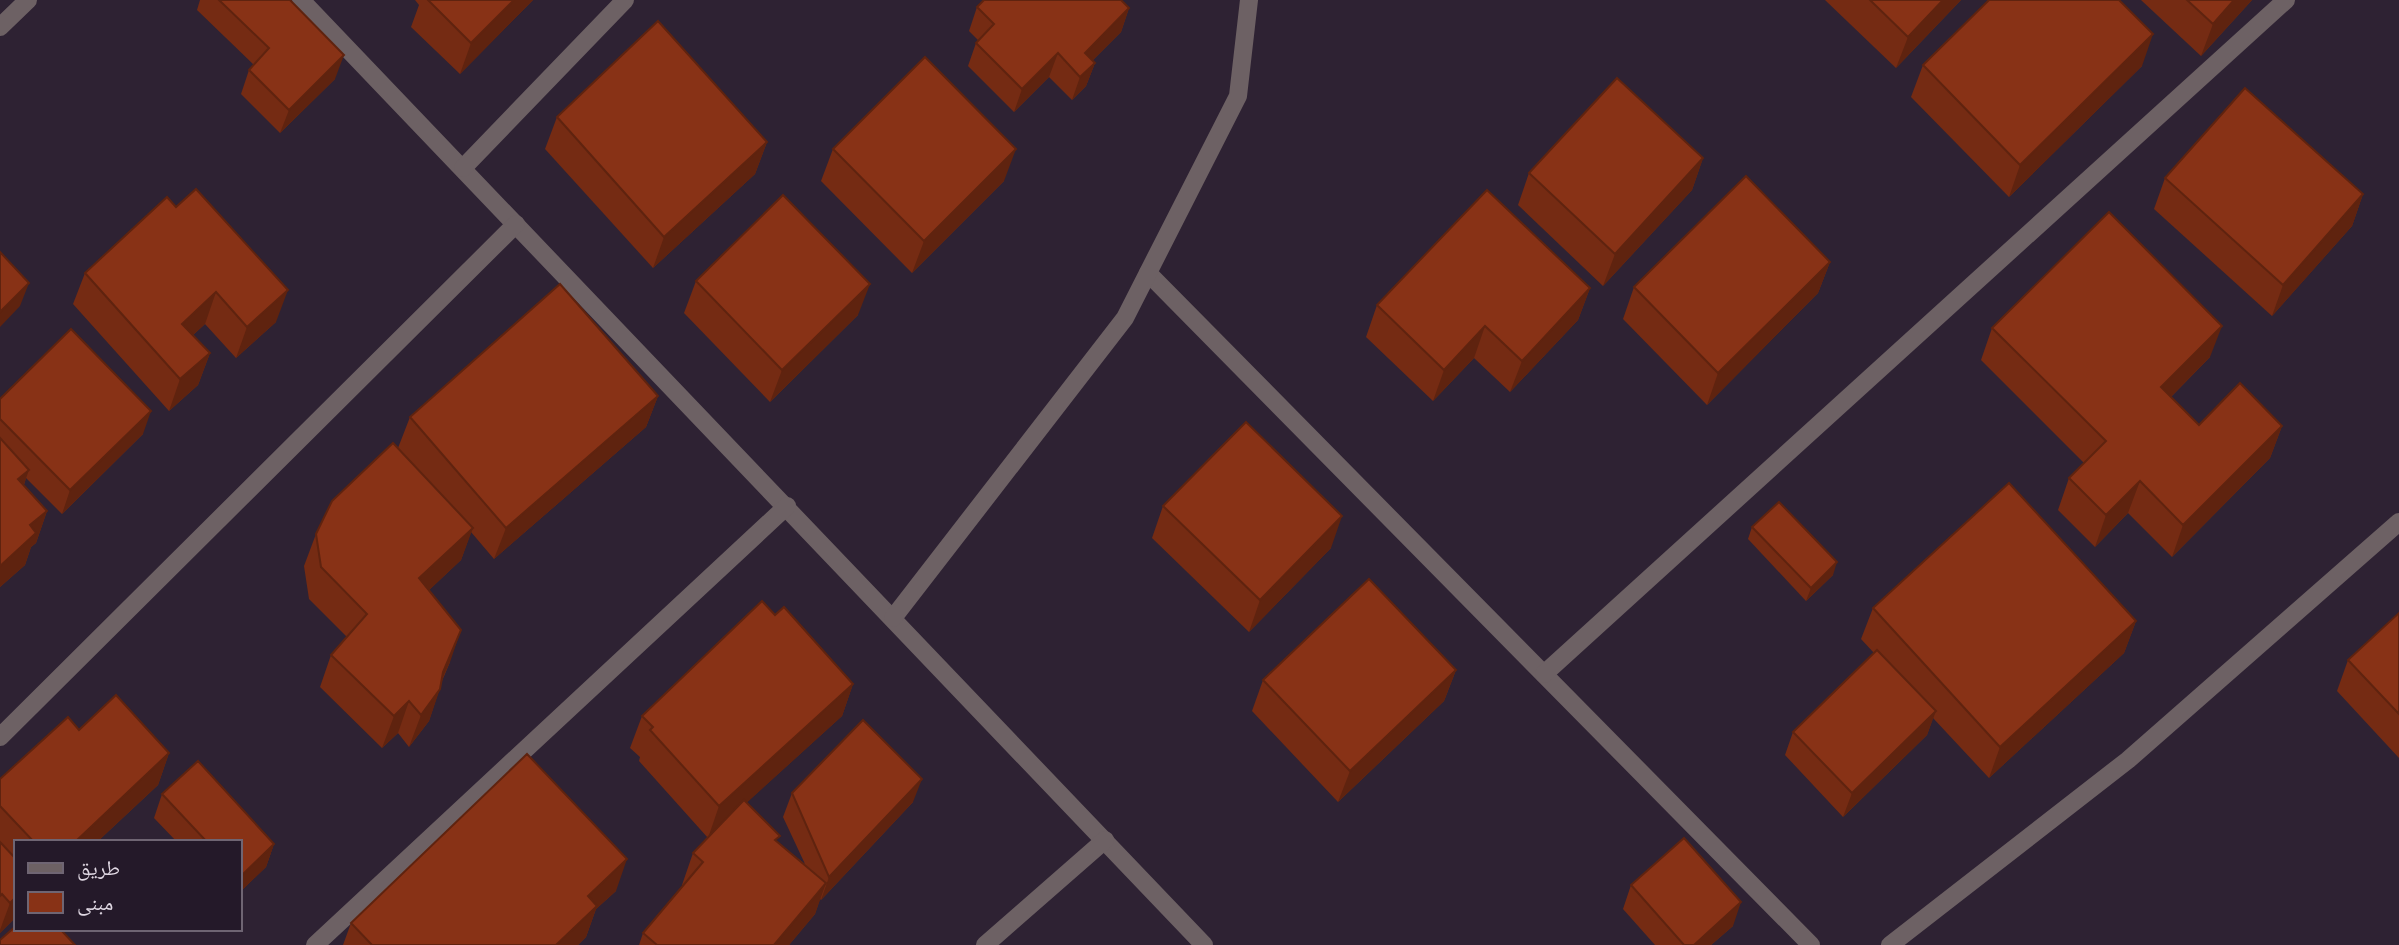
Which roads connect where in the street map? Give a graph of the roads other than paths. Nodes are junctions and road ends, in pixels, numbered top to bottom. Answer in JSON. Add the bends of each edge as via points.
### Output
{"nodes":[{"id":1,"x":28,"y":0,"type":"edge"},
{"id":2,"x":300,"y":0,"type":"edge"},
{"id":3,"x":625,"y":0,"type":"edge"},
{"id":4,"x":1248,"y":0,"type":"edge"},
{"id":5,"x":2286,"y":0,"type":"edge"},
{"id":6,"x":0,"y":27,"type":"edge"},
{"id":7,"x":463,"y":168,"type":"junction"},
{"id":8,"x":516,"y":224,"type":"junction"},
{"id":9,"x":1148,"y":273,"type":"junction"},
{"id":10,"x":787,"y":506,"type":"junction"},
{"id":11,"x":2399,"y":522,"type":"edge"},
{"id":12,"x":893,"y":618,"type":"junction"},
{"id":13,"x":1544,"y":674,"type":"junction"},
{"id":14,"x":0,"y":737,"type":"edge"},
{"id":15,"x":1105,"y":840,"type":"junction"},
{"id":16,"x":315,"y":945,"type":"edge"},
{"id":17,"x":985,"y":945,"type":"edge"},
{"id":18,"x":1204,"y":945,"type":"edge"},
{"id":19,"x":1811,"y":945,"type":"edge"},
{"id":20,"x":1890,"y":945,"type":"edge"}],
"edges":[{"from":1,"to":6,"type":"street"},
{"from":2,"to":7,"type":"street"},
{"from":3,"to":7,"type":"street"},
{"from":4,"to":9,"type":"street","via":[[1238,96]]},
{"from":5,"to":13,"type":"street"},
{"from":7,"to":8,"type":"street"},
{"from":8,"to":10,"type":"street"},
{"from":8,"to":14,"type":"street"},
{"from":9,"to":12,"type":"street","via":[[1125,318]]},
{"from":9,"to":13,"type":"street"},
{"from":10,"to":12,"type":"street"},
{"from":10,"to":16,"type":"street"},
{"from":11,"to":20,"type":"street","via":[[2127,760]]},
{"from":12,"to":15,"type":"street"},
{"from":13,"to":19,"type":"street"},
{"from":15,"to":17,"type":"street"},
{"from":15,"to":18,"type":"street"}]}
